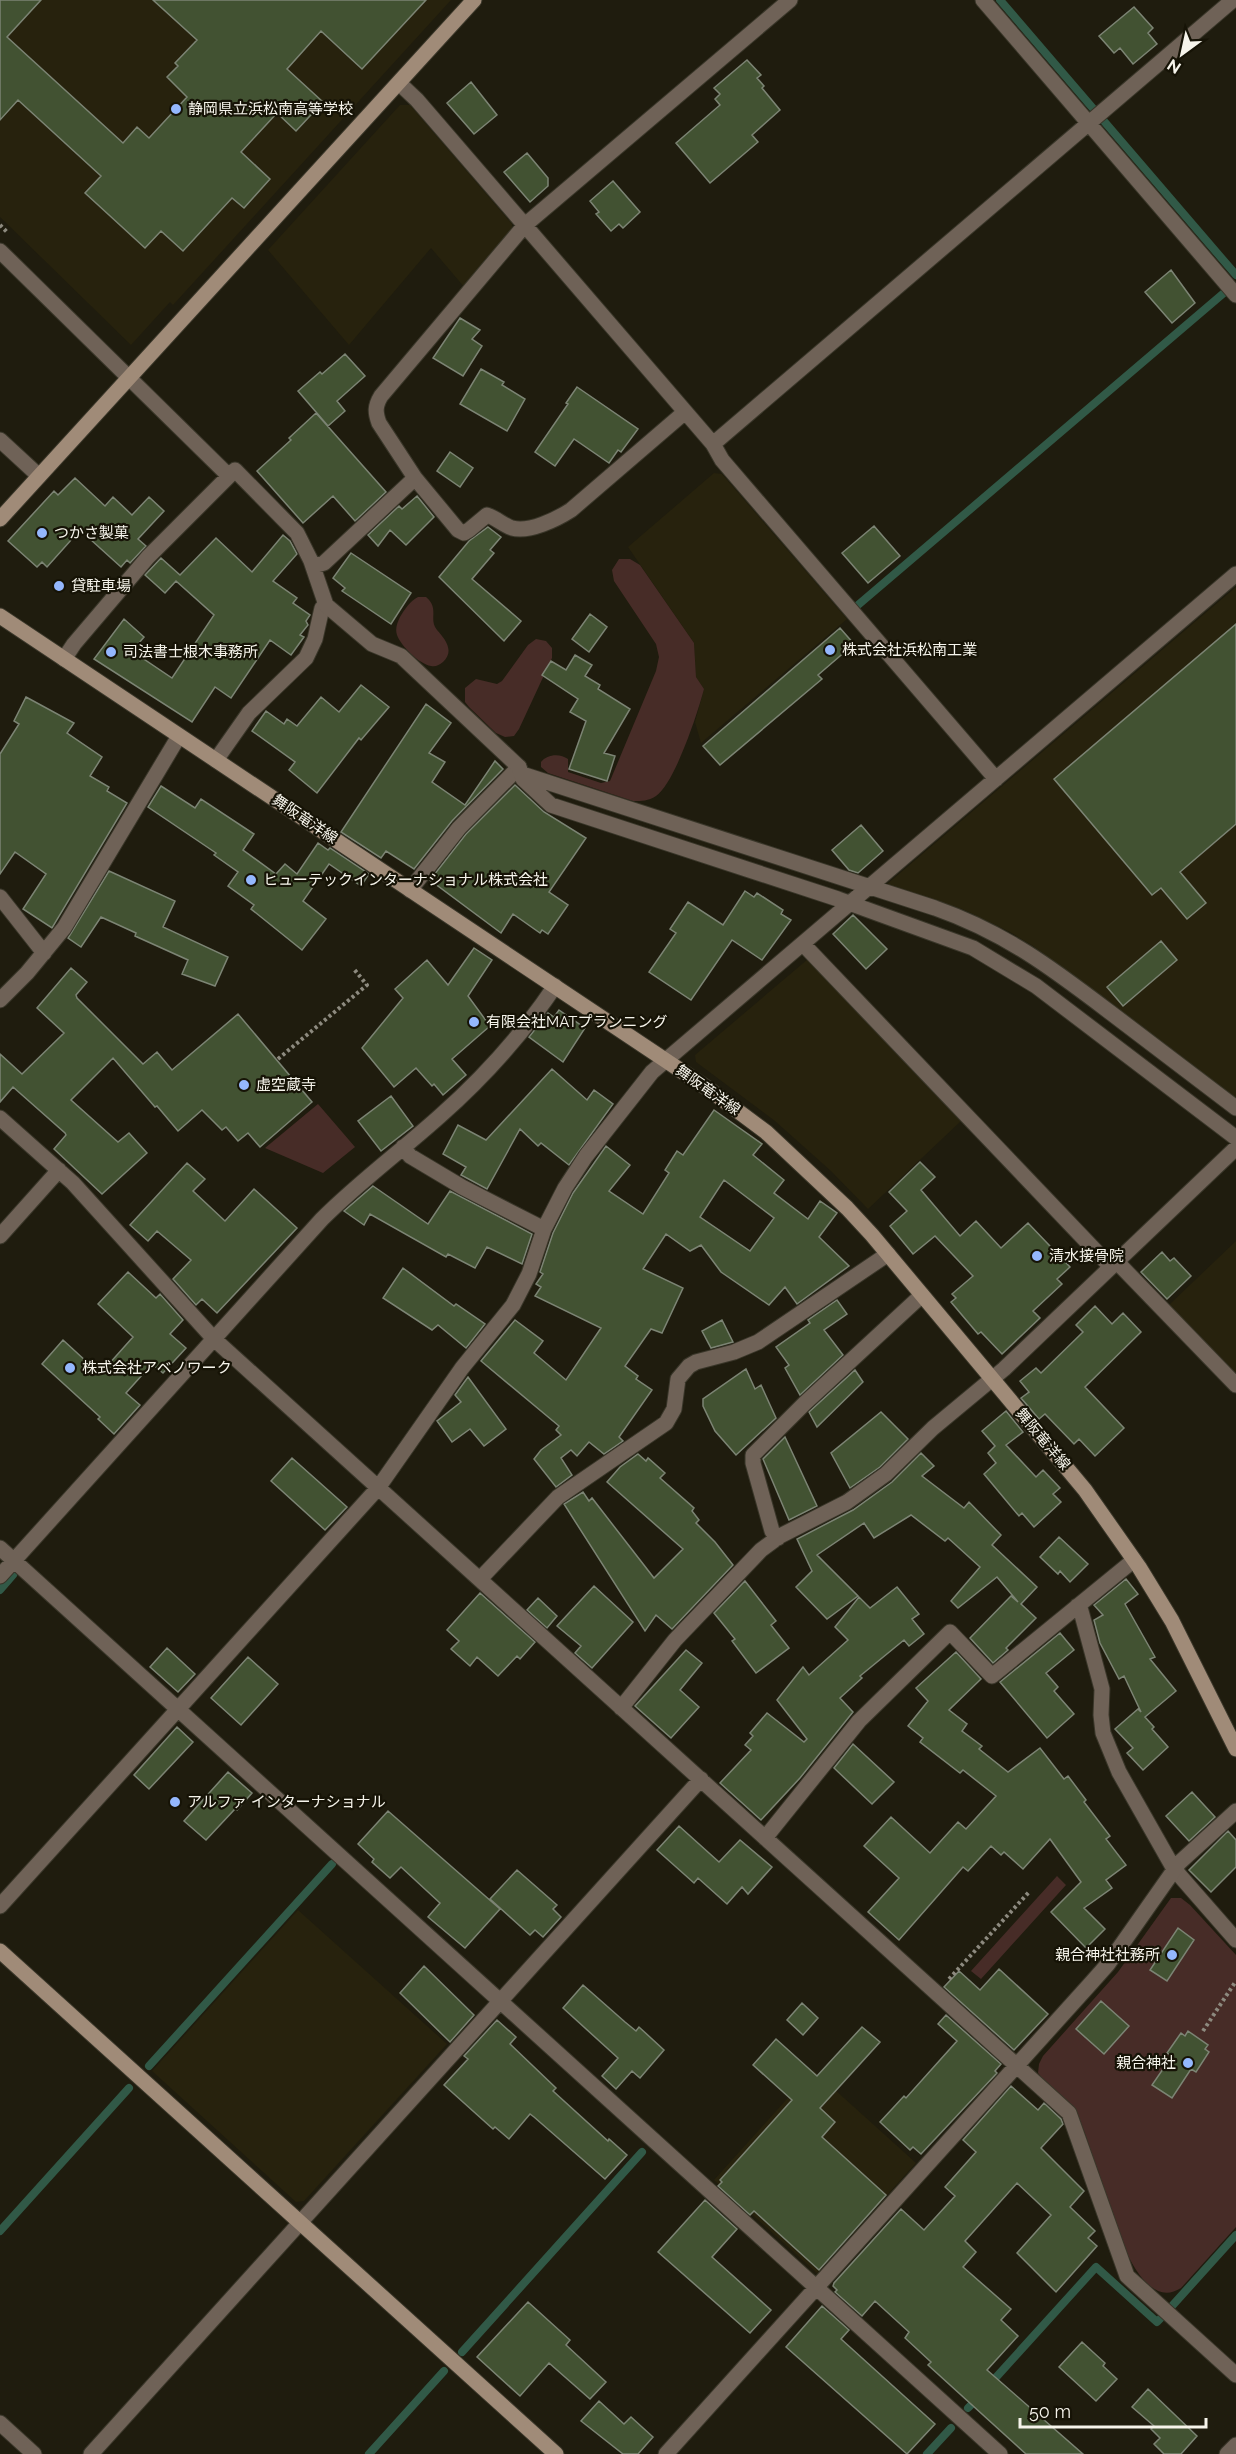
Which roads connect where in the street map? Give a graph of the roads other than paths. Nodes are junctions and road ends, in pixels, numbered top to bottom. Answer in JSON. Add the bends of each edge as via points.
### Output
{"nodes":[{"id":1,"x":474,"y":0,"type":"edge"},
{"id":2,"x":790,"y":0,"type":"edge"},
{"id":3,"x":983,"y":0,"type":"edge"},
{"id":4,"x":1233,"y":0,"type":"edge"},
{"id":5,"x":399,"y":83,"type":"junction"},
{"id":6,"x":1095,"y":118,"type":"junction"},
{"id":7,"x":525,"y":225,"type":"junction"},
{"id":8,"x":0,"y":250,"type":"edge"},
{"id":9,"x":1236,"y":295,"type":"edge"},
{"id":10,"x":129,"y":377,"type":"junction"},
{"id":11,"x":685,"y":412,"type":"junction"},
{"id":12,"x":0,"y":440,"type":"edge"},
{"id":13,"x":713,"y":444,"type":"junction"},
{"id":14,"x":39,"y":476,"type":"junction"},
{"id":15,"x":229,"y":476,"type":"junction"},
{"id":16,"x":415,"y":478,"type":"junction"},
{"id":17,"x":0,"y":519,"type":"edge"},
{"id":18,"x":313,"y":566,"type":"junction"},
{"id":19,"x":1236,"y":574,"type":"edge"},
{"id":20,"x":326,"y":605,"type":"junction"},
{"id":21,"x":0,"y":616,"type":"edge"},
{"id":22,"x":64,"y":659,"type":"junction"},
{"id":23,"x":179,"y":736,"type":"junction"},
{"id":24,"x":216,"y":760,"type":"junction"},
{"id":25,"x":521,"y":770,"type":"junction"},
{"id":26,"x":996,"y":779,"type":"junction"},
{"id":27,"x":869,"y":887,"type":"junction"},
{"id":28,"x":410,"y":890,"type":"junction"},
{"id":29,"x":0,"y":897,"type":"edge"},
{"id":30,"x":849,"y":904,"type":"junction"},
{"id":31,"x":803,"y":944,"type":"junction"},
{"id":32,"x":44,"y":953,"type":"junction"},
{"id":33,"x":555,"y":986,"type":"junction"},
{"id":34,"x":0,"y":1000,"type":"edge"},
{"id":35,"x":666,"y":1060,"type":"junction"},
{"id":36,"x":1236,"y":1108,"type":"edge"},
{"id":37,"x":0,"y":1118,"type":"edge"},
{"id":38,"x":1236,"y":1138,"type":"edge"},
{"id":39,"x":403,"y":1147,"type":"junction"},
{"id":40,"x":1236,"y":1148,"type":"edge"},
{"id":41,"x":59,"y":1170,"type":"junction"},
{"id":42,"x":544,"y":1228,"type":"junction"},
{"id":43,"x":0,"y":1236,"type":"edge"},
{"id":44,"x":888,"y":1254,"type":"junction"},
{"id":45,"x":1114,"y":1264,"type":"junction"},
{"id":46,"x":922,"y":1294,"type":"junction"},
{"id":47,"x":214,"y":1339,"type":"junction"},
{"id":48,"x":992,"y":1379,"type":"junction"},
{"id":49,"x":1236,"y":1384,"type":"edge"},
{"id":50,"x":378,"y":1488,"type":"junction"},
{"id":51,"x":778,"y":1539,"type":"junction"},
{"id":52,"x":0,"y":1548,"type":"edge"},
{"id":53,"x":1134,"y":1560,"type":"junction"},
{"id":54,"x":14,"y":1561,"type":"junction"},
{"id":55,"x":0,"y":1576,"type":"edge"},
{"id":56,"x":480,"y":1580,"type":"junction"},
{"id":57,"x":1077,"y":1606,"type":"junction"},
{"id":58,"x":621,"y":1708,"type":"junction"},
{"id":59,"x":178,"y":1710,"type":"junction"},
{"id":60,"x":1236,"y":1749,"type":"edge"},
{"id":61,"x":701,"y":1779,"type":"junction"},
{"id":62,"x":1236,"y":1811,"type":"edge"},
{"id":63,"x":765,"y":1838,"type":"junction"},
{"id":64,"x":1174,"y":1869,"type":"junction"},
{"id":65,"x":0,"y":1906,"type":"edge"},
{"id":66,"x":1236,"y":1940,"type":"edge"},
{"id":67,"x":0,"y":1951,"type":"edge"},
{"id":68,"x":500,"y":2001,"type":"junction"},
{"id":69,"x":1016,"y":2066,"type":"junction"},
{"id":70,"x":300,"y":2223,"type":"junction"},
{"id":71,"x":816,"y":2288,"type":"junction"},
{"id":72,"x":1236,"y":2375,"type":"edge"},
{"id":73,"x":0,"y":2423,"type":"edge"},
{"id":74,"x":1236,"y":2445,"type":"edge"},
{"id":75,"x":34,"y":2454,"type":"edge"},
{"id":76,"x":91,"y":2454,"type":"edge"},
{"id":77,"x":556,"y":2454,"type":"edge"},
{"id":78,"x":666,"y":2454,"type":"edge"},
{"id":79,"x":1000,"y":2454,"type":"edge"},
{"id":80,"x":1227,"y":2454,"type":"edge"}],
"edges":[{"from":1,"to":5,"type":"main road"},
{"from":2,"to":7,"type":"street"},
{"from":3,"to":6,"type":"street"},
{"from":4,"to":6,"type":"street"},
{"from":5,"to":7,"type":"street"},
{"from":5,"to":10,"type":"main road"},
{"from":6,"to":9,"type":"street"},
{"from":6,"to":13,"type":"street"},
{"from":7,"to":11,"type":"street"},
{"from":7,"to":16,"type":"street","via":[[376,404],[379,423]]},
{"from":8,"to":10,"type":"street"},
{"from":10,"to":14,"type":"main road"},
{"from":10,"to":15,"type":"street"},
{"from":11,"to":13,"type":"street"},
{"from":11,"to":16,"type":"street","via":[[571,510],[541,525],[514,529],[487,514],[469,530],[458,530]]},
{"from":12,"to":14,"type":"street"},
{"from":13,"to":26,"type":"street","via":[[722,460]]},
{"from":14,"to":17,"type":"main road"},
{"from":15,"to":18,"type":"street","via":[[235,470],[287,521],[305,546]]},
{"from":15,"to":22,"type":"street","via":[[148,557]]},
{"from":16,"to":18,"type":"street","via":[[324,563]]},
{"from":18,"to":20,"type":"street"},
{"from":19,"to":26,"type":"street"},
{"from":20,"to":24,"type":"street","via":[[306,658],[249,713]]},
{"from":20,"to":25,"type":"street","via":[[372,644],[401,656]]},
{"from":21,"to":22,"type":"main road","name":"舞阪竜洋線"},
{"from":22,"to":23,"type":"main road","name":"舞阪竜洋線"},
{"from":23,"to":24,"type":"main road","name":"舞阪竜洋線"},
{"from":23,"to":32,"type":"street","via":[[80,904]]},
{"from":24,"to":28,"type":"main road","name":"舞阪竜洋線"},
{"from":25,"to":27,"type":"street"},
{"from":25,"to":28,"type":"street","via":[[459,828]]},
{"from":25,"to":30,"type":"street","via":[[523,779],[551,805]]},
{"from":26,"to":27,"type":"street"},
{"from":27,"to":30,"type":"street"},
{"from":27,"to":36,"type":"street","via":[[960,916],[1014,943]]},
{"from":28,"to":33,"type":"main road","name":"舞阪竜洋線"},
{"from":29,"to":32,"type":"street"},
{"from":30,"to":31,"type":"street"},
{"from":30,"to":38,"type":"street","via":[[951,939],[1016,972]]},
{"from":31,"to":35,"type":"street"},
{"from":31,"to":45,"type":"street"},
{"from":32,"to":34,"type":"street"},
{"from":33,"to":35,"type":"main road","name":"舞阪竜洋線"},
{"from":33,"to":39,"type":"street","via":[[495,1062]]},
{"from":35,"to":42,"type":"street","via":[[652,1072],[581,1164]]},
{"from":35,"to":44,"type":"main road","name":"舞阪竜洋線","via":[[737,1109],[787,1150]]},
{"from":37,"to":41,"type":"street"},
{"from":39,"to":42,"type":"street","via":[[410,1156],[462,1187]]},
{"from":39,"to":47,"type":"street","via":[[322,1219]]},
{"from":40,"to":45,"type":"street"},
{"from":41,"to":43,"type":"street"},
{"from":41,"to":47,"type":"street"},
{"from":42,"to":50,"type":"street","via":[[522,1290]]},
{"from":44,"to":46,"type":"main road","name":"舞阪竜洋線"},
{"from":44,"to":56,"type":"street","via":[[758,1342],[688,1366],[678,1379],[674,1409],[666,1423],[549,1504]]},
{"from":45,"to":48,"type":"street"},
{"from":45,"to":49,"type":"street"},
{"from":46,"to":48,"type":"main road","name":"舞阪竜洋線"},
{"from":46,"to":51,"type":"street","via":[[753,1455],[772,1531]]},
{"from":47,"to":50,"type":"street"},
{"from":47,"to":54,"type":"street"},
{"from":48,"to":51,"type":"street","via":[[874,1484]]},
{"from":48,"to":53,"type":"main road","name":"舞阪竜洋線","via":[[1085,1490]]},
{"from":50,"to":56,"type":"street"},
{"from":50,"to":59,"type":"street"},
{"from":51,"to":58,"type":"street","via":[[761,1550],[690,1623]]},
{"from":52,"to":54,"type":"street"},
{"from":53,"to":57,"type":"street"},
{"from":53,"to":60,"type":"main road","name":"舞阪竜洋線","via":[[1186,1648]]},
{"from":54,"to":55,"type":"street"},
{"from":54,"to":59,"type":"street"},
{"from":56,"to":58,"type":"street"},
{"from":57,"to":63,"type":"street","via":[[992,1676],[950,1632],[859,1721]]},
{"from":57,"to":64,"type":"street","via":[[1100,1680],[1101,1724],[1107,1743],[1128,1791]]},
{"from":58,"to":61,"type":"street"},
{"from":59,"to":65,"type":"street"},
{"from":59,"to":68,"type":"street"},
{"from":61,"to":63,"type":"street"},
{"from":61,"to":68,"type":"street"},
{"from":62,"to":64,"type":"street"},
{"from":63,"to":69,"type":"street"},
{"from":64,"to":66,"type":"street"},
{"from":64,"to":69,"type":"street","via":[[1108,1964]]},
{"from":67,"to":70,"type":"main road"},
{"from":68,"to":70,"type":"street"},
{"from":68,"to":71,"type":"street"},
{"from":69,"to":71,"type":"street"},
{"from":69,"to":72,"type":"street","via":[[1069,2114],[1127,2276]]},
{"from":70,"to":76,"type":"street"},
{"from":70,"to":77,"type":"main road"},
{"from":71,"to":78,"type":"street"},
{"from":71,"to":79,"type":"street"},
{"from":73,"to":75,"type":"street"},
{"from":74,"to":80,"type":"street"}]}
